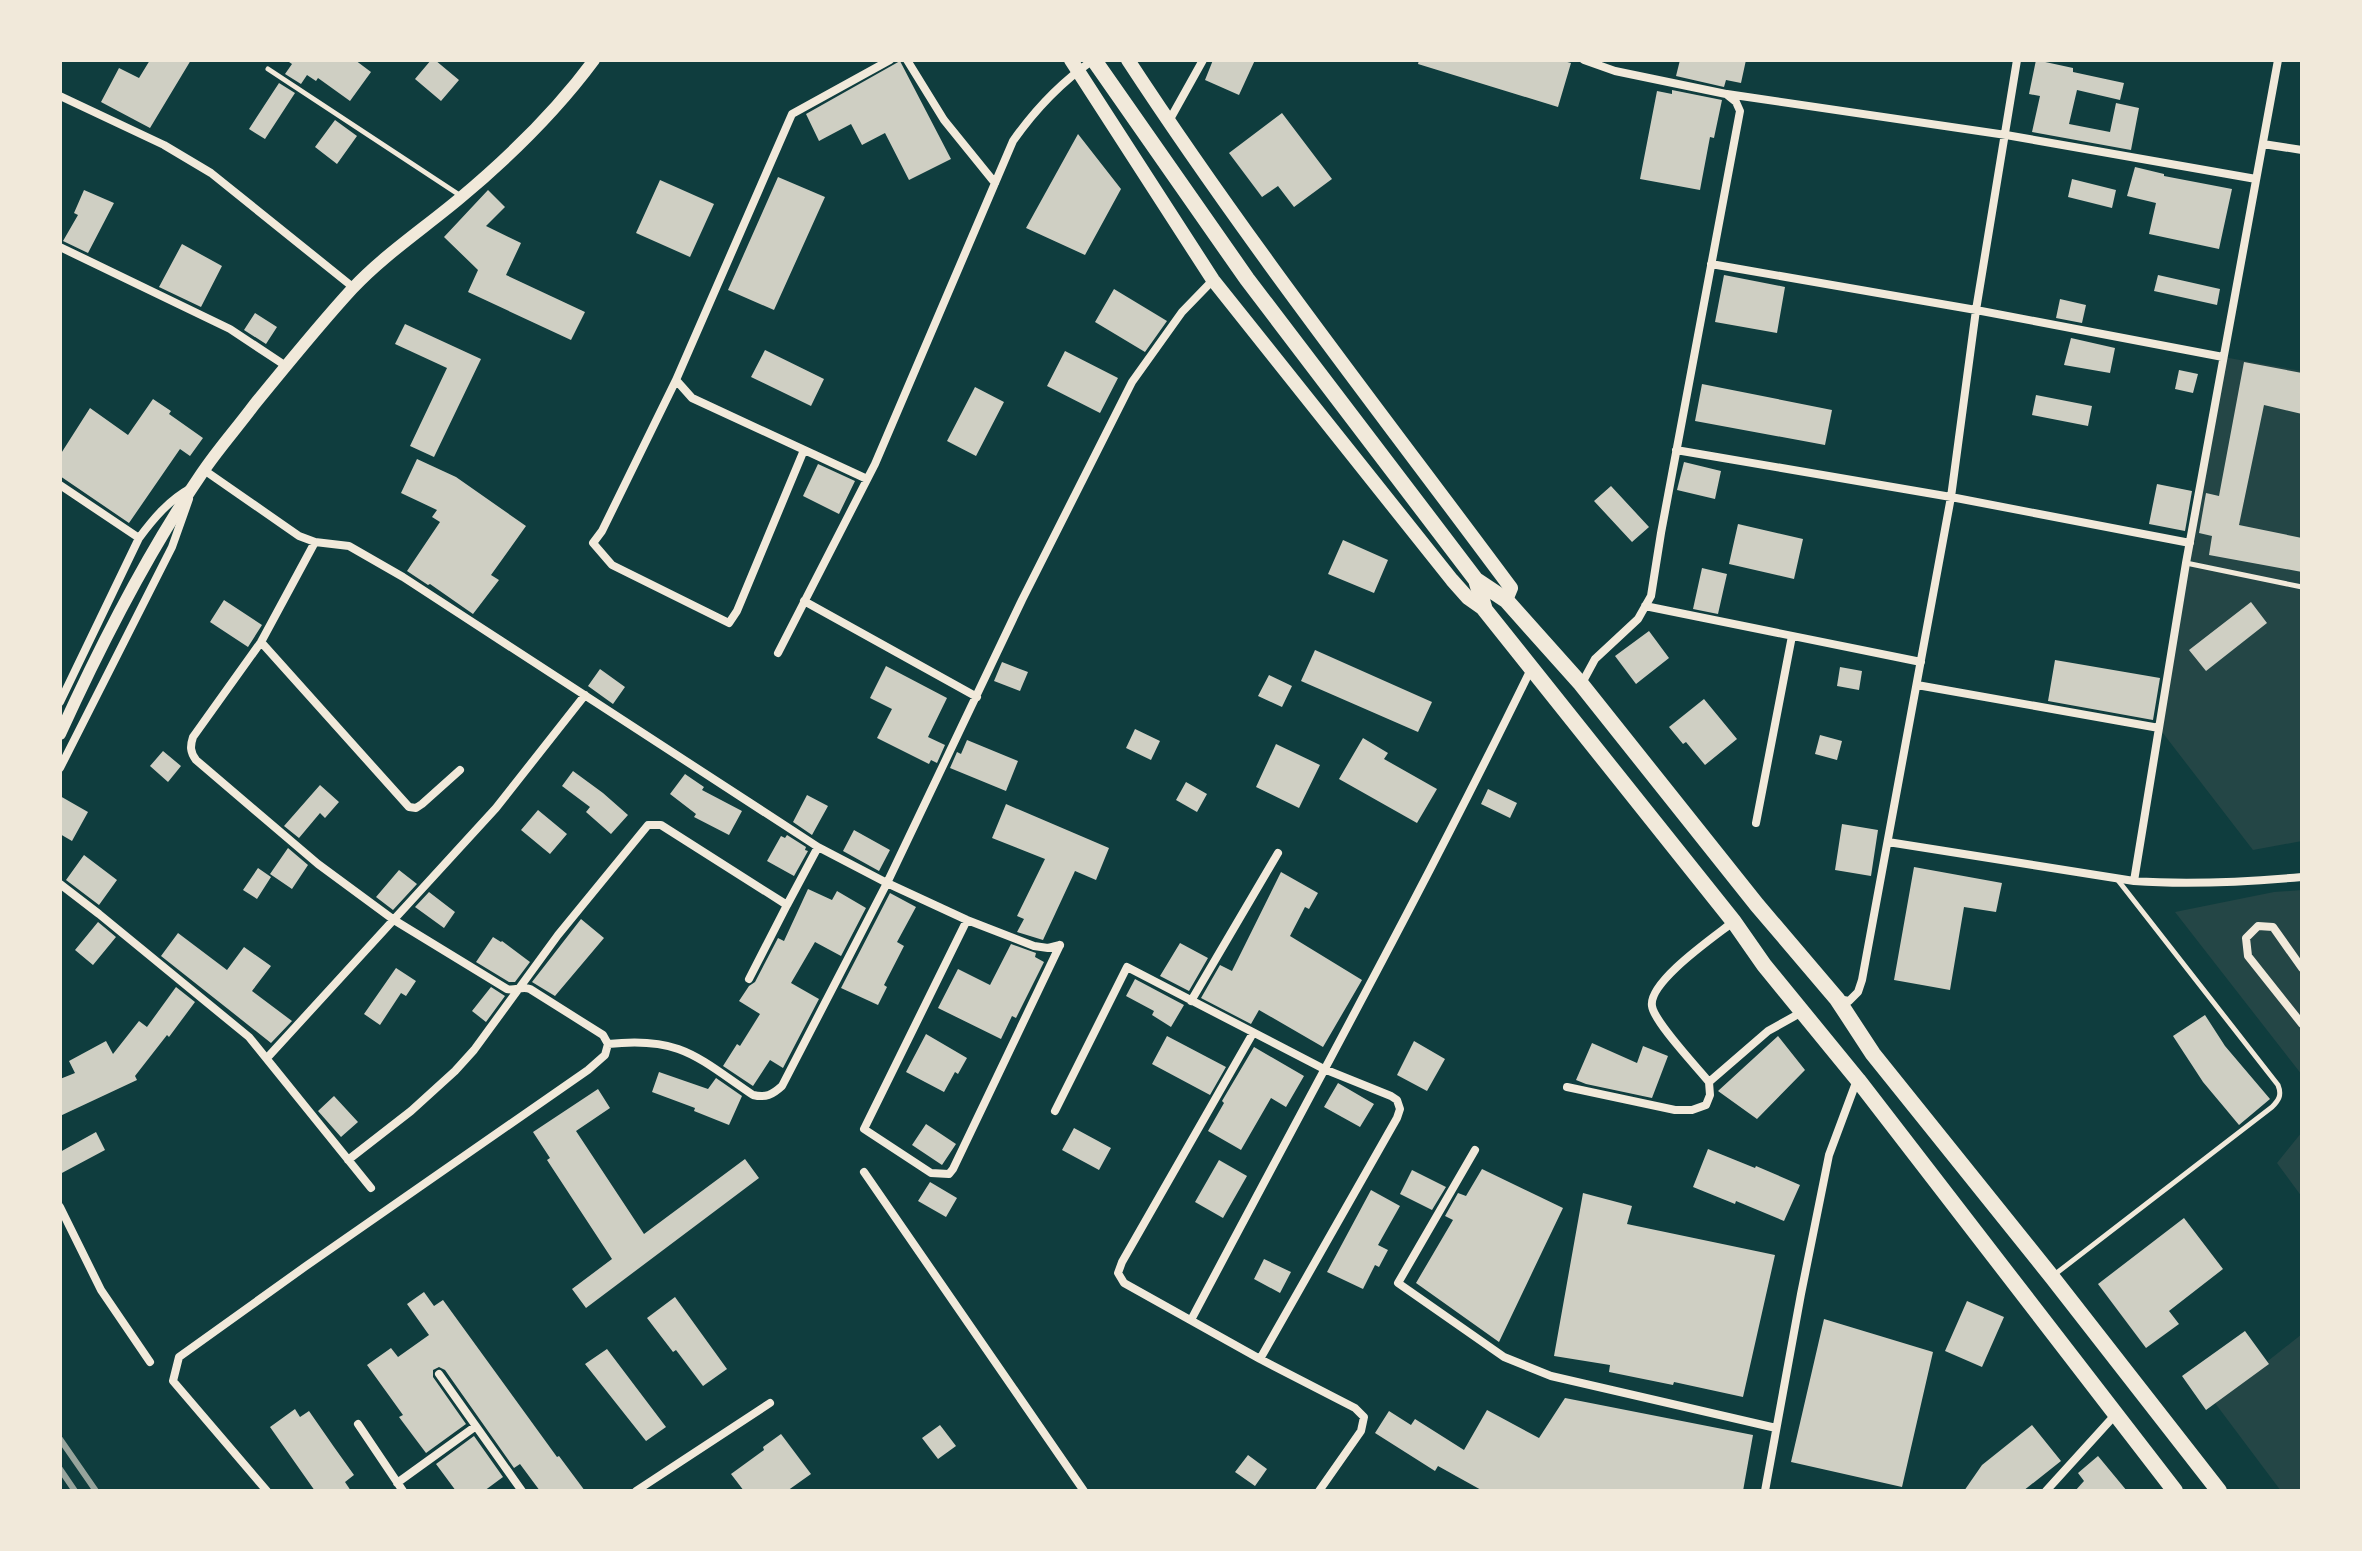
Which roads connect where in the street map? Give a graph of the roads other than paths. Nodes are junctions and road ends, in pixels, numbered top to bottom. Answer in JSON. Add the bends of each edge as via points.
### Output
{"nodes":[{"id":1,"x":594,"y":60,"type":"edge"},
{"id":2,"x":890,"y":60,"type":"edge"},
{"id":3,"x":907,"y":60,"type":"edge"},
{"id":4,"x":1094,"y":60,"type":"edge"},
{"id":5,"x":1128,"y":60,"type":"edge"},
{"id":6,"x":1203,"y":60,"type":"edge"},
{"id":7,"x":1584,"y":60,"type":"edge"},
{"id":8,"x":2017,"y":60,"type":"edge"},
{"id":9,"x":2278,"y":60,"type":"edge"},
{"id":10,"x":1074,"y":66,"type":"edge"},
{"id":11,"x":268,"y":69,"type":"dead end"},
{"id":12,"x":1726,"y":94,"type":"junction"},
{"id":13,"x":60,"y":96,"type":"edge"},
{"id":14,"x":1169,"y":122,"type":"junction"},
{"id":15,"x":2006,"y":135,"type":"junction"},
{"id":16,"x":2263,"y":144,"type":"junction"},
{"id":17,"x":2302,"y":150,"type":"edge"},
{"id":18,"x":2256,"y":179,"type":"junction"},
{"id":19,"x":995,"y":183,"type":"junction"},
{"id":20,"x":462,"y":197,"type":"junction"},
{"id":21,"x":60,"y":247,"type":"edge"},
{"id":22,"x":1711,"y":264,"type":"junction"},
{"id":23,"x":1213,"y":280,"type":"junction"},
{"id":24,"x":354,"y":288,"type":"junction"},
{"id":25,"x":1976,"y":310,"type":"junction"},
{"id":26,"x":2223,"y":357,"type":"junction"},
{"id":27,"x":286,"y":366,"type":"junction"},
{"id":28,"x":676,"y":380,"type":"junction"},
{"id":29,"x":804,"y":450,"type":"junction"},
{"id":30,"x":1676,"y":450,"type":"junction"},
{"id":31,"x":204,"y":470,"type":"junction"},
{"id":32,"x":867,"y":479,"type":"junction"},
{"id":33,"x":60,"y":485,"type":"edge"},
{"id":34,"x":193,"y":487,"type":"junction"},
{"id":35,"x":1951,"y":497,"type":"junction"},
{"id":36,"x":139,"y":538,"type":"junction"},
{"id":37,"x":315,"y":542,"type":"junction"},
{"id":38,"x":2190,"y":543,"type":"junction"},
{"id":39,"x":2186,"y":563,"type":"junction"},
{"id":40,"x":1476,"y":580,"type":"junction"},
{"id":41,"x":2302,"y":587,"type":"edge"},
{"id":42,"x":1506,"y":600,"type":"junction"},
{"id":43,"x":804,"y":601,"type":"junction"},
{"id":44,"x":1645,"y":606,"type":"junction"},
{"id":45,"x":1485,"y":610,"type":"junction"},
{"id":46,"x":1792,"y":636,"type":"junction"},
{"id":47,"x":261,"y":642,"type":"junction"},
{"id":48,"x":778,"y":653,"type":"dead end"},
{"id":49,"x":1921,"y":662,"type":"junction"},
{"id":50,"x":1531,"y":668,"type":"junction"},
{"id":51,"x":1581,"y":684,"type":"junction"},
{"id":52,"x":1917,"y":685,"type":"junction"},
{"id":53,"x":585,"y":695,"type":"junction"},
{"id":54,"x":977,"y":697,"type":"junction"},
{"id":55,"x":60,"y":702,"type":"edge"},
{"id":56,"x":2159,"y":728,"type":"junction"},
{"id":57,"x":60,"y":734,"type":"edge"},
{"id":58,"x":60,"y":768,"type":"edge"},
{"id":59,"x":460,"y":770,"type":"dead end"},
{"id":60,"x":1756,"y":823,"type":"dead end"},
{"id":61,"x":1888,"y":842,"type":"junction"},
{"id":62,"x":818,"y":847,"type":"junction"},
{"id":63,"x":1278,"y":853,"type":"dead end"},
{"id":64,"x":2302,"y":877,"type":"edge"},
{"id":65,"x":2117,"y":878,"type":"junction"},
{"id":66,"x":2134,"y":881,"type":"junction"},
{"id":67,"x":887,"y":883,"type":"junction"},
{"id":68,"x":60,"y":884,"type":"edge"},
{"id":69,"x":787,"y":905,"type":"junction"},
{"id":70,"x":394,"y":920,"type":"junction"},
{"id":71,"x":967,"y":920,"type":"junction"},
{"id":72,"x":1734,"y":922,"type":"junction"},
{"id":73,"x":2302,"y":968,"type":"edge"},
{"id":74,"x":749,"y":979,"type":"dead end"},
{"id":75,"x":518,"y":988,"type":"junction"},
{"id":76,"x":1837,"y":999,"type":"junction"},
{"id":77,"x":1191,"y":1001,"type":"junction"},
{"id":78,"x":1803,"y":1012,"type":"junction"},
{"id":79,"x":2302,"y":1024,"type":"edge"},
{"id":80,"x":1253,"y":1033,"type":"junction"},
{"id":81,"x":608,"y":1044,"type":"junction"},
{"id":82,"x":267,"y":1058,"type":"junction"},
{"id":83,"x":1324,"y":1069,"type":"junction"},
{"id":84,"x":1858,"y":1080,"type":"junction"},
{"id":85,"x":1709,"y":1082,"type":"junction"},
{"id":86,"x":1567,"y":1087,"type":"dead end"},
{"id":87,"x":1055,"y":1111,"type":"dead end"},
{"id":88,"x":1475,"y":1150,"type":"dead end"},
{"id":89,"x":348,"y":1160,"type":"junction"},
{"id":90,"x":864,"y":1172,"type":"dead end"},
{"id":91,"x":371,"y":1188,"type":"dead end"},
{"id":92,"x":60,"y":1207,"type":"edge"},
{"id":93,"x":2052,"y":1277,"type":"junction"},
{"id":94,"x":1191,"y":1320,"type":"junction"},
{"id":95,"x":1260,"y":1359,"type":"junction"},
{"id":96,"x":150,"y":1362,"type":"dead end"},
{"id":97,"x":439,"y":1374,"type":"dead end"},
{"id":98,"x":770,"y":1403,"type":"dead end"},
{"id":99,"x":2117,"y":1413,"type":"junction"},
{"id":100,"x":358,"y":1424,"type":"dead end"},
{"id":101,"x":476,"y":1426,"type":"junction"},
{"id":102,"x":1776,"y":1428,"type":"junction"},
{"id":103,"x":400,"y":1487,"type":"edge"},
{"id":104,"x":267,"y":1491,"type":"edge"},
{"id":105,"x":522,"y":1491,"type":"edge"},
{"id":106,"x":636,"y":1491,"type":"edge"},
{"id":107,"x":1084,"y":1491,"type":"edge"},
{"id":108,"x":1319,"y":1491,"type":"edge"},
{"id":109,"x":1765,"y":1491,"type":"edge"},
{"id":110,"x":2046,"y":1491,"type":"edge"},
{"id":111,"x":2175,"y":1491,"type":"edge"},
{"id":112,"x":2219,"y":1491,"type":"edge"}],
"edges":[{"from":1,"to":20,"type":"street","via":[[550,114]]},
{"from":2,"to":28,"type":"street","via":[[792,114]]},
{"from":3,"to":19,"type":"street","via":[[944,120]]},
{"from":4,"to":10,"type":"street"},
{"from":4,"to":40,"type":"highway","via":[[1247,279]]},
{"from":5,"to":14,"type":"main road"},
{"from":6,"to":14,"type":"street"},
{"from":7,"to":12,"type":"street"},
{"from":8,"to":15,"type":"street"},
{"from":9,"to":16,"type":"street"},
{"from":10,"to":19,"type":"street","via":[[1013,141]]},
{"from":10,"to":23,"type":"main road"},
{"from":11,"to":20,"type":"lane"},
{"from":12,"to":15,"type":"street"},
{"from":12,"to":22,"type":"street","via":[[1740,111]]},
{"from":13,"to":24,"type":"street","via":[[211,173]]},
{"from":14,"to":42,"type":"main road","via":[[1511,588]]},
{"from":15,"to":18,"type":"street"},
{"from":15,"to":25,"type":"street"},
{"from":16,"to":17,"type":"street"},
{"from":16,"to":18,"type":"street"},
{"from":18,"to":26,"type":"street"},
{"from":19,"to":32,"type":"street"},
{"from":20,"to":24,"type":"street"},
{"from":21,"to":27,"type":"street","via":[[230,329]]},
{"from":22,"to":25,"type":"street"},
{"from":22,"to":30,"type":"street"},
{"from":23,"to":45,"type":"main road","via":[[1452,580]]},
{"from":23,"to":54,"type":"street","via":[[1182,312],[1132,382]]},
{"from":24,"to":27,"type":"street"},
{"from":25,"to":26,"type":"street"},
{"from":25,"to":35,"type":"street"},
{"from":26,"to":38,"type":"street"},
{"from":27,"to":31,"type":"street"},
{"from":28,"to":29,"type":"street","via":[[692,398]]},
{"from":28,"to":29,"type":"street","via":[[593,543],[612,565],[729,623]]},
{"from":29,"to":32,"type":"street"},
{"from":30,"to":35,"type":"street"},
{"from":30,"to":44,"type":"street"},
{"from":31,"to":34,"type":"street"},
{"from":31,"to":37,"type":"street"},
{"from":32,"to":43,"type":"street"},
{"from":33,"to":36,"type":"street"},
{"from":34,"to":36,"type":"street","via":[[155,516]]},
{"from":34,"to":57,"type":"street","via":[[107,633]]},
{"from":34,"to":58,"type":"street","via":[[172,547]]},
{"from":35,"to":38,"type":"street"},
{"from":35,"to":49,"type":"street"},
{"from":36,"to":55,"type":"street"},
{"from":37,"to":47,"type":"street"},
{"from":37,"to":53,"type":"street","via":[[362,552]]},
{"from":38,"to":39,"type":"street"},
{"from":39,"to":41,"type":"lane"},
{"from":39,"to":56,"type":"street"},
{"from":40,"to":42,"type":"highway"},
{"from":40,"to":45,"type":"highway"},
{"from":42,"to":51,"type":"highway"},
{"from":43,"to":48,"type":"street"},
{"from":43,"to":54,"type":"street"},
{"from":44,"to":46,"type":"street"},
{"from":44,"to":51,"type":"street","via":[[1595,659]]},
{"from":45,"to":50,"type":"highway"},
{"from":46,"to":49,"type":"street"},
{"from":46,"to":60,"type":"street"},
{"from":47,"to":59,"type":"street","via":[[409,807],[422,804]]},
{"from":47,"to":70,"type":"street","via":[[193,737],[192,754],[318,864]]},
{"from":49,"to":52,"type":"street"},
{"from":50,"to":72,"type":"highway"},
{"from":50,"to":83,"type":"street","via":[[1461,813]]},
{"from":51,"to":76,"type":"highway"},
{"from":52,"to":56,"type":"street"},
{"from":52,"to":61,"type":"street"},
{"from":53,"to":62,"type":"street"},
{"from":53,"to":70,"type":"street","via":[[496,808]]},
{"from":54,"to":67,"type":"street"},
{"from":56,"to":66,"type":"street"},
{"from":61,"to":65,"type":"street"},
{"from":61,"to":76,"type":"street","via":[[1862,980],[1849,1001]]},
{"from":62,"to":67,"type":"street"},
{"from":62,"to":69,"type":"street"},
{"from":63,"to":77,"type":"street"},
{"from":64,"to":66,"type":"street"},
{"from":65,"to":66,"type":"street"},
{"from":65,"to":93,"type":"lane","via":[[2281,1093],[2272,1107]]},
{"from":67,"to":71,"type":"street"},
{"from":67,"to":81,"type":"street","via":[[775,1092],[753,1095],[689,1052],[669,1045]]},
{"from":68,"to":82,"type":"street","via":[[232,1022]]},
{"from":69,"to":74,"type":"street"},
{"from":69,"to":75,"type":"street","via":[[661,825],[648,825]]},
{"from":70,"to":75,"type":"street","via":[[507,989]]},
{"from":70,"to":82,"type":"street"},
{"from":71,"to":71,"type":"street","via":[[1034,946],[1060,945],[953,1169],[939,1175],[864,1129]]},
{"from":72,"to":78,"type":"highway"},
{"from":72,"to":85,"type":"street","via":[[1665,977],[1654,990],[1651,1005]]},
{"from":73,"to":79,"type":"street","via":[[2273,927],[2258,926],[2246,938],[2248,956]]},
{"from":75,"to":81,"type":"street","via":[[530,989],[603,1035]]},
{"from":75,"to":89,"type":"street","via":[[455,1071]]},
{"from":76,"to":93,"type":"highway","via":[[1873,1054]]},
{"from":77,"to":80,"type":"street"},
{"from":77,"to":87,"type":"street","via":[[1127,967]]},
{"from":78,"to":84,"type":"highway"},
{"from":78,"to":85,"type":"street","via":[[1768,1031]]},
{"from":80,"to":83,"type":"street"},
{"from":80,"to":94,"type":"street","via":[[1118,1273],[1124,1283]]},
{"from":81,"to":104,"type":"street","via":[[605,1055],[588,1070],[179,1357],[173,1381]]},
{"from":82,"to":89,"type":"street"},
{"from":83,"to":94,"type":"street"},
{"from":83,"to":95,"type":"street","via":[[1391,1096],[1400,1109]]},
{"from":84,"to":99,"type":"highway"},
{"from":84,"to":102,"type":"street","via":[[1829,1155]]},
{"from":85,"to":86,"type":"street","via":[[1706,1105],[1692,1110]]},
{"from":88,"to":102,"type":"street","via":[[1398,1283],[1526,1367]]},
{"from":89,"to":91,"type":"street"},
{"from":90,"to":107,"type":"street"},
{"from":92,"to":96,"type":"street","via":[[101,1290]]},
{"from":93,"to":112,"type":"highway"},
{"from":94,"to":95,"type":"street"},
{"from":95,"to":108,"type":"street","via":[[1364,1417],[1361,1431]]},
{"from":97,"to":101,"type":"street"},
{"from":98,"to":106,"type":"street"},
{"from":99,"to":110,"type":"street"},
{"from":99,"to":111,"type":"highway"},
{"from":100,"to":103,"type":"street"},
{"from":101,"to":103,"type":"street"},
{"from":101,"to":105,"type":"street"},
{"from":102,"to":109,"type":"street"}]}
